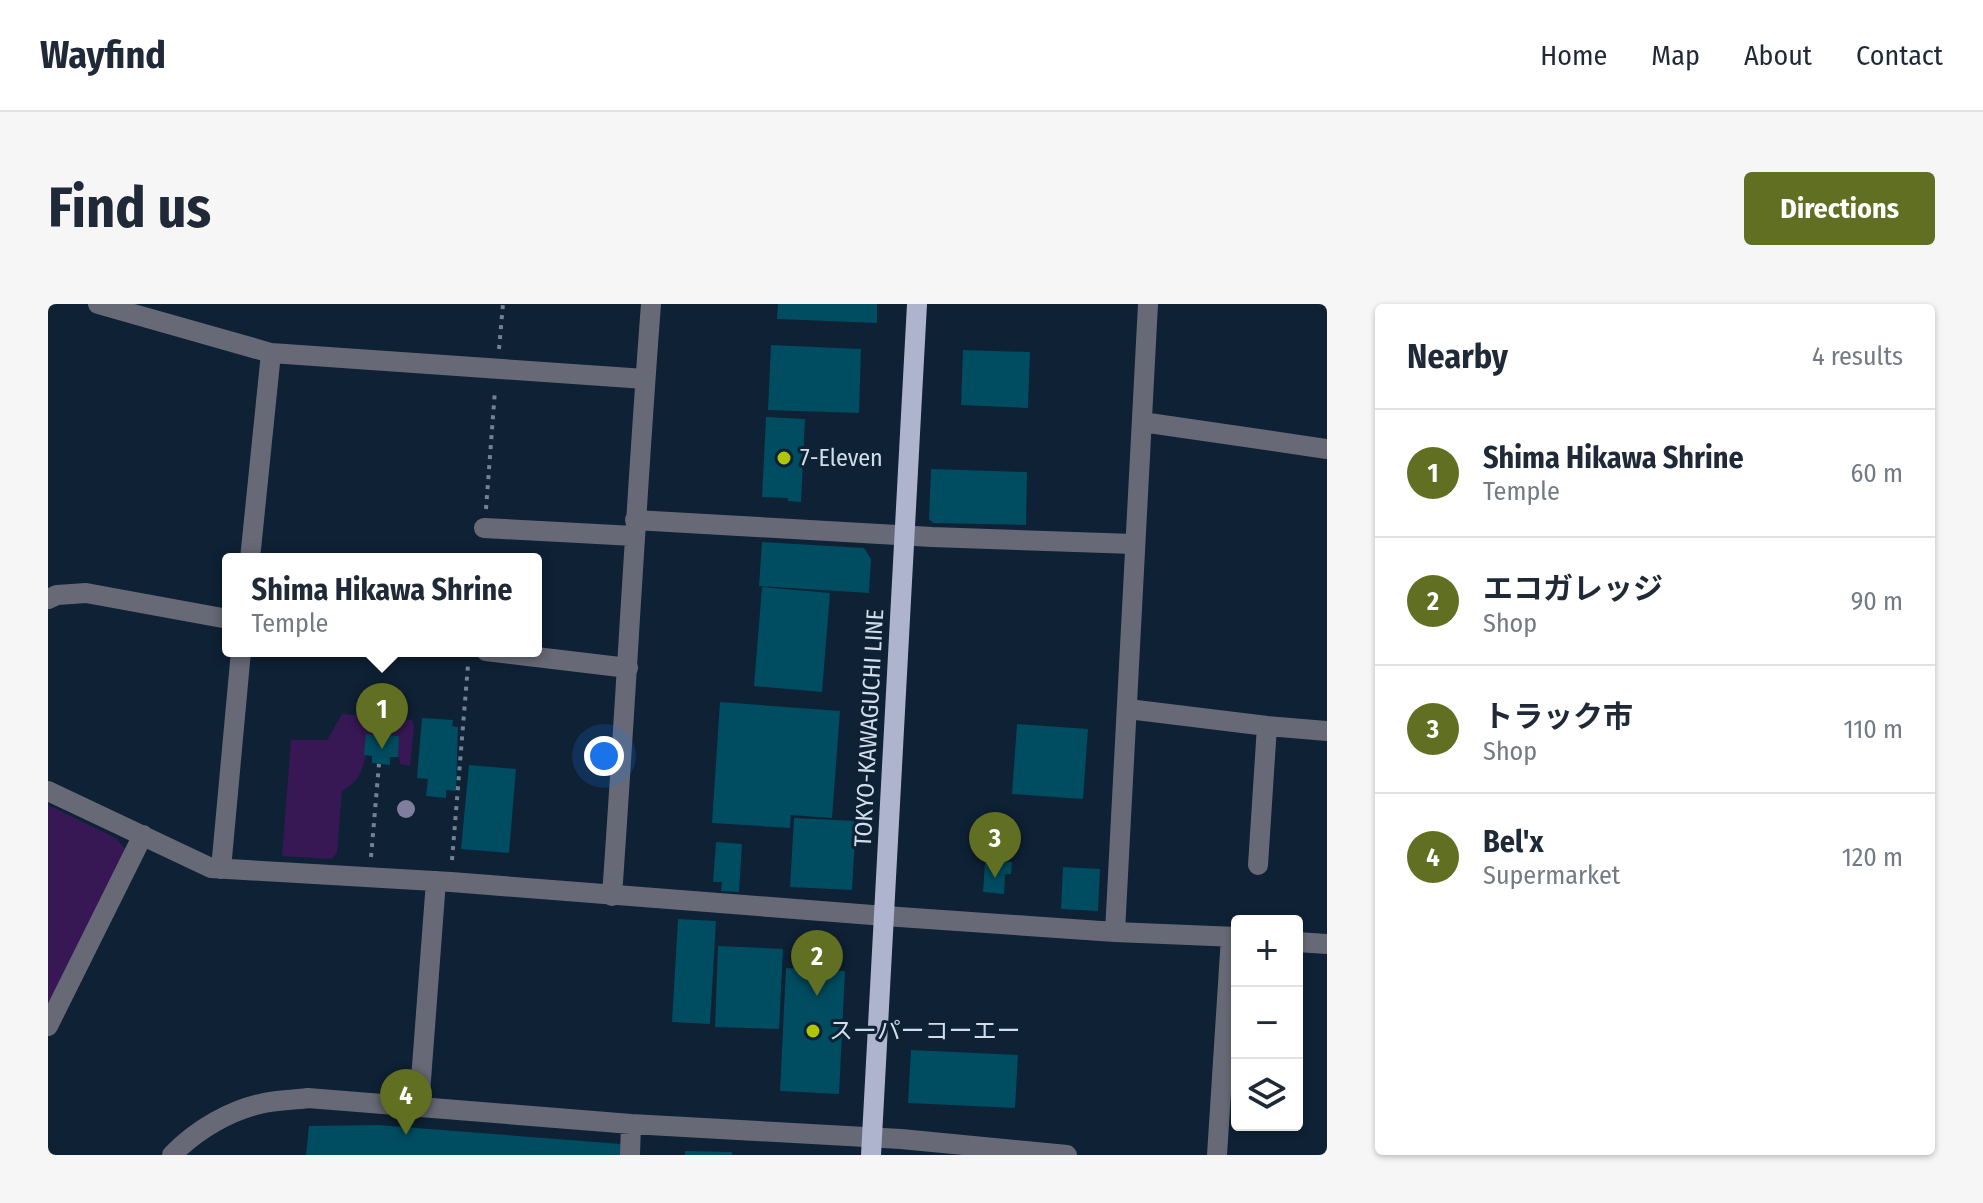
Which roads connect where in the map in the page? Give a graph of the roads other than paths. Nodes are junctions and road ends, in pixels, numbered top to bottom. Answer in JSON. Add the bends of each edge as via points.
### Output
{"nodes":[{"id":1,"x":98,"y":304,"type":"edge"},
{"id":2,"x":651,"y":304,"type":"edge"},
{"id":3,"x":917,"y":304,"type":"edge"},
{"id":4,"x":1148,"y":304,"type":"edge"},
{"id":5,"x":140,"y":309,"type":"edge"},
{"id":6,"x":271,"y":353,"type":"junction"},
{"id":7,"x":645,"y":379,"type":"junction"},
{"id":8,"x":1142,"y":422,"type":"junction"},
{"id":9,"x":1327,"y":449,"type":"edge"},
{"id":10,"x":484,"y":528,"type":"road end"},
{"id":11,"x":634,"y":528,"type":"junction"},
{"id":12,"x":905,"y":535,"type":"junction"},
{"id":13,"x":1134,"y":544,"type":"junction"},
{"id":14,"x":251,"y":553,"type":"edge"},
{"id":15,"x":48,"y":599,"type":"edge"},
{"id":16,"x":222,"y":618,"type":"edge"},
{"id":17,"x":240,"y":657,"type":"edge"},
{"id":18,"x":536,"y":657,"type":"edge"},
{"id":19,"x":628,"y":668,"type":"junction"},
{"id":20,"x":1128,"y":709,"type":"junction"},
{"id":21,"x":1267,"y":726,"type":"junction"},
{"id":22,"x":1327,"y":731,"type":"edge"},
{"id":23,"x":48,"y":791,"type":"edge"},
{"id":24,"x":143,"y":835,"type":"junction"},
{"id":25,"x":1258,"y":865,"type":"dead end"},
{"id":26,"x":221,"y":869,"type":"junction"},
{"id":27,"x":443,"y":882,"type":"junction"},
{"id":28,"x":612,"y":896,"type":"junction"},
{"id":29,"x":885,"y":916,"type":"junction"},
{"id":30,"x":1115,"y":932,"type":"junction"},
{"id":31,"x":1231,"y":937,"type":"edge"},
{"id":32,"x":1303,"y":942,"type":"edge"},
{"id":33,"x":1327,"y":944,"type":"edge"},
{"id":34,"x":1231,"y":975,"type":"edge"},
{"id":35,"x":48,"y":1026,"type":"edge"},
{"id":36,"x":419,"y":1106,"type":"junction"},
{"id":37,"x":631,"y":1124,"type":"junction"},
{"id":38,"x":871,"y":1146,"type":"edge"},
{"id":39,"x":172,"y":1155,"type":"edge"},
{"id":40,"x":630,"y":1155,"type":"edge"},
{"id":41,"x":1067,"y":1155,"type":"edge"},
{"id":42,"x":1217,"y":1155,"type":"edge"}],
"edges":[{"from":1,"to":5,"type":"street"},
{"from":2,"to":7,"type":"street"},
{"from":3,"to":12,"type":"main road","name":"TOKYO-KAWAGUCHI LINE"},
{"from":4,"to":8,"type":"street"},
{"from":5,"to":6,"type":"street"},
{"from":6,"to":7,"type":"street"},
{"from":6,"to":14,"type":"street"},
{"from":7,"to":11,"type":"street"},
{"from":8,"to":9,"type":"street"},
{"from":8,"to":13,"type":"street"},
{"from":10,"to":11,"type":"street"},
{"from":11,"to":12,"type":"street"},
{"from":11,"to":19,"type":"street"},
{"from":12,"to":13,"type":"street"},
{"from":12,"to":29,"type":"main road","name":"TOKYO-KAWAGUCHI LINE"},
{"from":13,"to":20,"type":"street"},
{"from":15,"to":16,"type":"street","via":[[86,593]]},
{"from":17,"to":26,"type":"street"},
{"from":18,"to":19,"type":"street"},
{"from":19,"to":28,"type":"street"},
{"from":20,"to":21,"type":"street"},
{"from":20,"to":30,"type":"street"},
{"from":21,"to":22,"type":"street"},
{"from":21,"to":25,"type":"street"},
{"from":23,"to":24,"type":"street"},
{"from":24,"to":26,"type":"street"},
{"from":24,"to":35,"type":"street"},
{"from":26,"to":27,"type":"street"},
{"from":27,"to":28,"type":"street"},
{"from":27,"to":36,"type":"street"},
{"from":28,"to":29,"type":"street"},
{"from":29,"to":30,"type":"street"},
{"from":29,"to":38,"type":"main road","name":"TOKYO-KAWAGUCHI LINE"},
{"from":30,"to":31,"type":"street"},
{"from":32,"to":33,"type":"street"},
{"from":34,"to":42,"type":"street"},
{"from":36,"to":37,"type":"street"},
{"from":36,"to":39,"type":"street","via":[[308,1098],[263,1103],[205,1127]]},
{"from":37,"to":38,"type":"street"},
{"from":37,"to":40,"type":"street"},
{"from":38,"to":41,"type":"street"}]}
